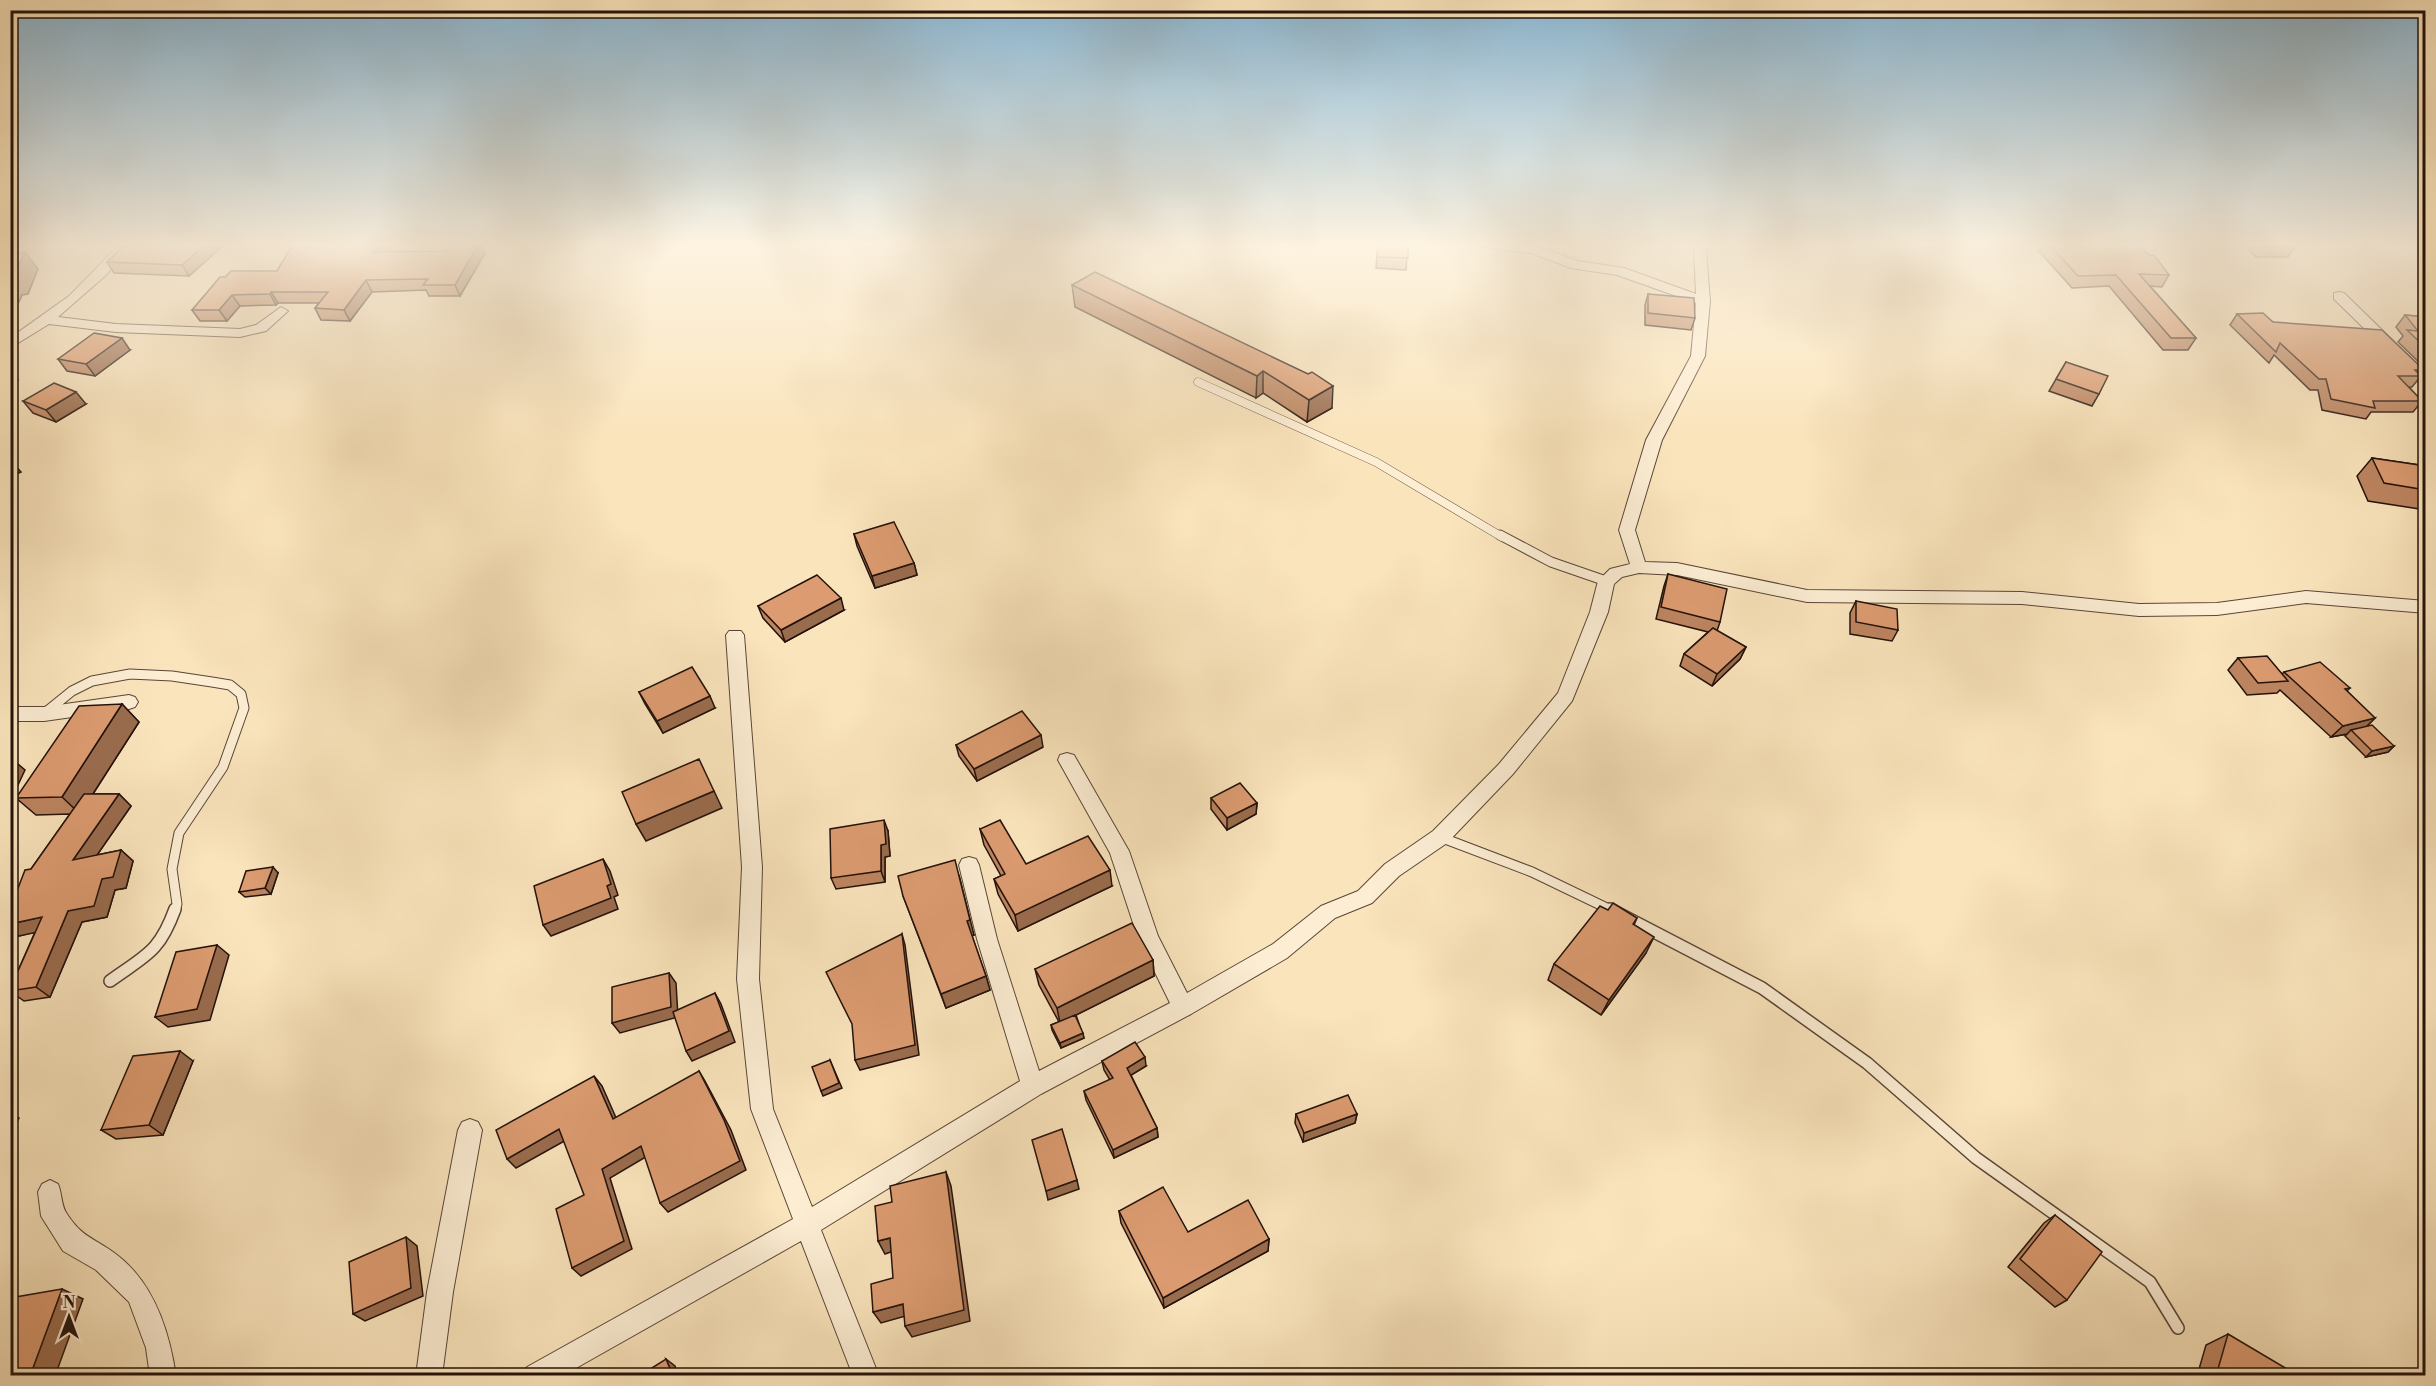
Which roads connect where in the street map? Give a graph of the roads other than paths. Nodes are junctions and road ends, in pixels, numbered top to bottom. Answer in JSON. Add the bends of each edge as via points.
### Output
{"nodes":[{"id":1,"x":63,"y":308,"type":"edge"},
{"id":2,"x":1702,"y":308,"type":"edge"},
{"id":3,"x":2350,"y":308,"type":"edge"},
{"id":4,"x":281,"y":311,"type":"dead end"},
{"id":5,"x":50,"y":320,"type":"junction"},
{"id":6,"x":10,"y":344,"type":"edge"},
{"id":7,"x":2426,"y":381,"type":"edge"},
{"id":8,"x":1198,"y":382,"type":"dead end"},
{"id":9,"x":1639,"y":567,"type":"junction"},
{"id":10,"x":1606,"y":581,"type":"junction"},
{"id":11,"x":2426,"y":607,"type":"edge"},
{"id":12,"x":735,"y":635,"type":"dead end"},
{"id":13,"x":129,"y":702,"type":"dead end"},
{"id":14,"x":10,"y":714,"type":"edge"},
{"id":15,"x":44,"y":714,"type":"junction"},
{"id":16,"x":1067,"y":760,"type":"dead end"},
{"id":17,"x":1440,"y":837,"type":"junction"},
{"id":18,"x":969,"y":865,"type":"dead end"},
{"id":19,"x":110,"y":981,"type":"dead end"},
{"id":20,"x":1183,"y":1007,"type":"junction"},
{"id":21,"x":1033,"y":1086,"type":"junction"},
{"id":22,"x":470,"y":1130,"type":"dead end"},
{"id":23,"x":50,"y":1192,"type":"dead end"},
{"id":24,"x":806,"y":1225,"type":"junction"},
{"id":25,"x":2178,"y":1328,"type":"dead end"},
{"id":26,"x":163,"y":1376,"type":"edge"},
{"id":27,"x":429,"y":1376,"type":"edge"},
{"id":28,"x":536,"y":1376,"type":"edge"},
{"id":29,"x":866,"y":1376,"type":"edge"}],
"edges":[{"from":1,"to":5,"type":"street"},
{"from":2,"to":9,"type":"street","via":[[1698,356],[1654,440],[1627,530]]},
{"from":3,"to":7,"type":"street"},
{"from":4,"to":5,"type":"street","via":[[261,328],[240,333],[116,328]]},
{"from":5,"to":6,"type":"street"},
{"from":8,"to":10,"type":"lane","via":[[1349,448],[1401,475],[1503,540],[1584,576]]},
{"from":9,"to":10,"type":"street","via":[[1616,573]]},
{"from":9,"to":11,"type":"street","via":[[1677,569],[1808,596],[2022,598],[2139,610],[2217,609],[2306,597]]},
{"from":10,"to":17,"type":"street","via":[[1599,612],[1566,696],[1506,769]]},
{"from":12,"to":24,"type":"street","via":[[752,867],[748,979],[762,1109]]},
{"from":13,"to":15,"type":"street"},
{"from":14,"to":15,"type":"street"},
{"from":15,"to":19,"type":"lane","via":[[76,688],[128,672],[230,685],[241,694],[244,708],[223,767],[178,833],[172,869],[177,904],[167,932],[157,948]]},
{"from":16,"to":20,"type":"street","via":[[1119,851],[1148,938]]},
{"from":17,"to":20,"type":"street","via":[[1392,870],[1365,897],[1328,912],[1280,951]]},
{"from":17,"to":25,"type":"lane","via":[[1532,872],[1762,988],[1867,1063],[1976,1158],[2150,1282]]},
{"from":18,"to":21,"type":"street","via":[[987,939]]},
{"from":20,"to":21,"type":"street"},
{"from":21,"to":24,"type":"street"},
{"from":22,"to":27,"type":"street"},
{"from":23,"to":26,"type":"street","via":[[53,1216],[72,1242],[105,1261],[139,1294],[159,1347]]},
{"from":24,"to":28,"type":"street"},
{"from":24,"to":29,"type":"street"}]}
